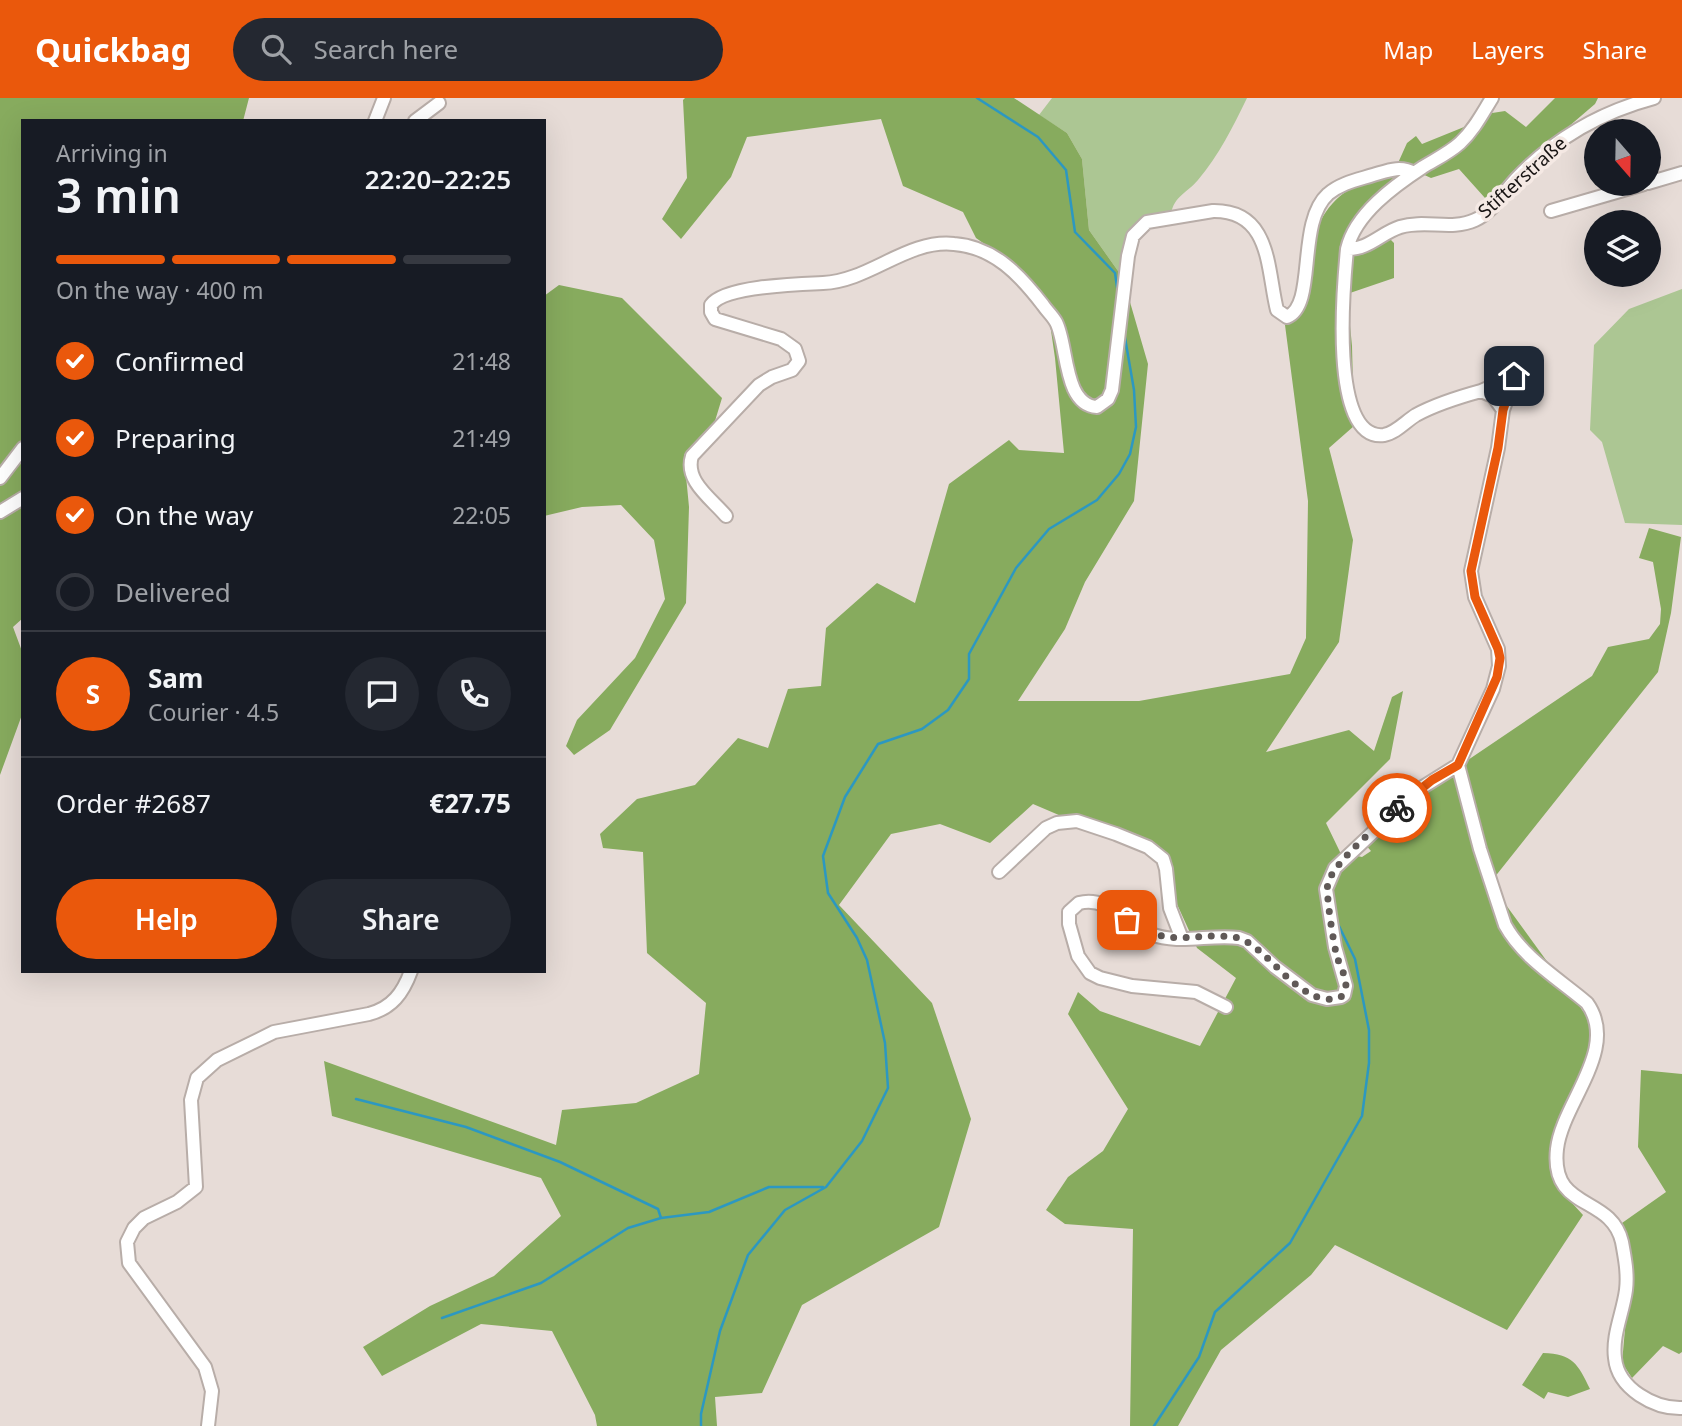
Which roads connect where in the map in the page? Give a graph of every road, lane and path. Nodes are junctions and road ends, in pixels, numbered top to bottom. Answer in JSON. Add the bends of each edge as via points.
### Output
{"nodes":[{"id":1,"x":384,"y":98,"type":"edge"},
{"id":2,"x":1492,"y":98,"type":"edge"},
{"id":3,"x":1654,"y":98,"type":"edge"},
{"id":4,"x":439,"y":103,"type":"dead end"},
{"id":5,"x":375,"y":119,"type":"edge"},
{"id":6,"x":418,"y":119,"type":"edge"},
{"id":7,"x":1414,"y":173,"type":"junction"},
{"id":8,"x":1682,"y":173,"type":"edge"},
{"id":9,"x":1661,"y":179,"type":"edge"},
{"id":10,"x":1602,"y":196,"type":"edge"},
{"id":11,"x":1551,"y":211,"type":"dead end"},
{"id":12,"x":1347,"y":249,"type":"junction"},
{"id":13,"x":1481,"y":391,"type":"junction"},
{"id":14,"x":1503,"y":410,"type":"junction"},
{"id":15,"x":21,"y":450,"type":"edge"},
{"id":16,"x":0,"y":478,"type":"edge"},
{"id":17,"x":21,"y":499,"type":"edge"},
{"id":18,"x":0,"y":512,"type":"edge"},
{"id":19,"x":726,"y":516,"type":"dead end"},
{"id":20,"x":1458,"y":765,"type":"junction"},
{"id":21,"x":999,"y":872,"type":"dead end"},
{"id":22,"x":1182,"y":939,"type":"junction"},
{"id":23,"x":410,"y":973,"type":"edge"},
{"id":24,"x":1226,"y":1007,"type":"dead end"},
{"id":25,"x":1682,"y":1408,"type":"edge"},
{"id":26,"x":208,"y":1426,"type":"edge"}],
"edges":[{"from":1,"to":5,"type":"street"},
{"from":2,"to":7,"type":"street","via":[[1460,143]]},
{"from":3,"to":12,"type":"street","name":"Stifterstraße","via":[[1604,115],[1568,135],[1475,220],[1462,225],[1409,225],[1366,247]]},
{"from":4,"to":6,"type":"street"},
{"from":7,"to":12,"type":"street","via":[[1357,223]]},
{"from":7,"to":19,"type":"street","via":[[1390,170],[1347,183],[1327,195],[1310,229],[1303,299],[1287,317],[1277,310],[1264,246],[1242,218],[1213,211],[1147,222],[1131,244],[1112,390],[1101,405],[1089,405],[1075,392],[1054,318],[1022,278],[972,247],[946,243],[919,249],[841,281],[775,285],[716,299],[711,309],[715,319],[781,339],[799,358],[792,370],[759,385],[692,456],[694,481]]},
{"from":8,"to":9,"type":"street"},
{"from":10,"to":11,"type":"street"},
{"from":12,"to":13,"type":"street","via":[[1343,365],[1353,408],[1365,428],[1383,435],[1425,411]]},
{"from":13,"to":14,"type":"street","via":[[1493,396]]},
{"from":13,"to":14,"type":"street","via":[[1514,376]]},
{"from":14,"to":20,"type":"street","via":[[1471,578],[1498,649],[1499,666]]},
{"from":15,"to":16,"type":"street"},
{"from":17,"to":18,"type":"street"},
{"from":20,"to":22,"type":"street","via":[[1418,790],[1330,876],[1327,897],[1346,986],[1341,997],[1312,995],[1239,938]]},
{"from":20,"to":25,"type":"street","via":[[1505,925],[1517,943],[1592,1011],[1595,1051],[1559,1136],[1556,1169],[1570,1194],[1607,1216],[1619,1233],[1627,1277],[1615,1340],[1616,1365],[1642,1397],[1664,1408]]},
{"from":21,"to":22,"type":"street","via":[[1057,822],[1077,821],[1116,834],[1163,859],[1170,908]]},
{"from":22,"to":24,"type":"street","via":[[1150,934],[1097,901],[1079,903],[1068,916],[1079,956],[1090,973],[1142,988],[1196,992]]},
{"from":23,"to":26,"type":"street","via":[[397,998],[382,1009],[274,1032],[217,1060],[197,1078],[191,1100],[196,1187],[144,1218],[127,1242],[129,1263],[205,1367],[212,1391]]}]}
